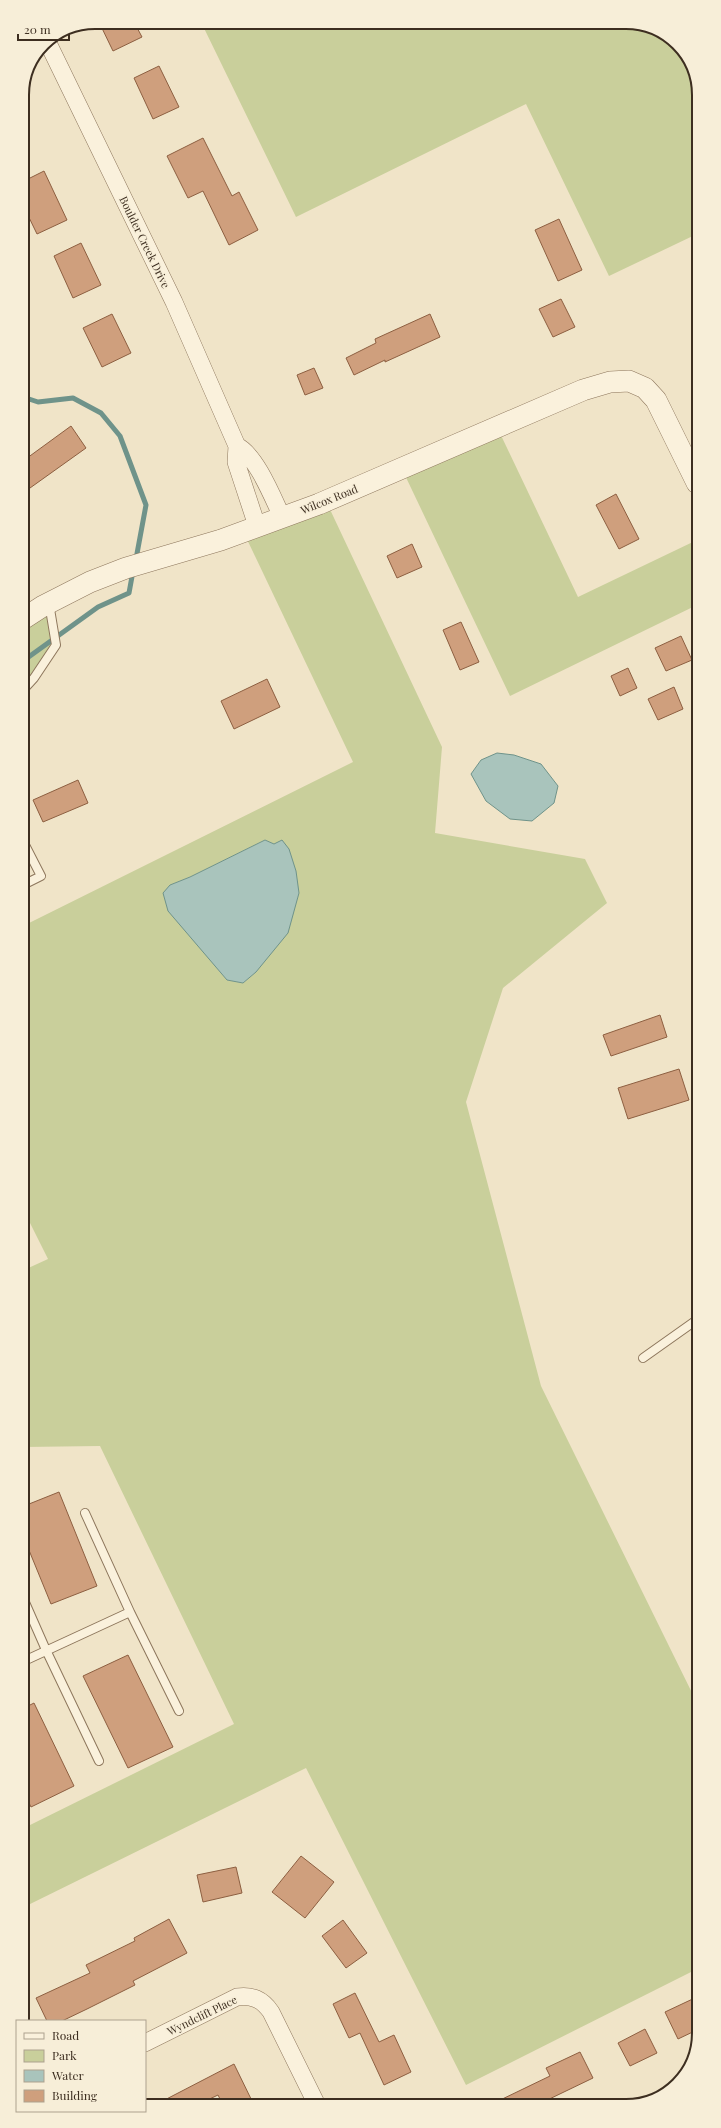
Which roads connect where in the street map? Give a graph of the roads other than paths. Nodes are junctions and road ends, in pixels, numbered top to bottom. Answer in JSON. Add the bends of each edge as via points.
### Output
{"nodes":[{"id":1,"x":50,"y":47,"type":"edge"},
{"id":2,"x":237,"y":446,"type":"junction"},
{"id":3,"x":692,"y":473,"type":"edge"},
{"id":4,"x":282,"y":517,"type":"junction"},
{"id":5,"x":257,"y":526,"type":"junction"},
{"id":6,"x":49,"y":602,"type":"junction"},
{"id":7,"x":29,"y":615,"type":"edge"},
{"id":8,"x":29,"y":683,"type":"edge"},
{"id":9,"x":29,"y":853,"type":"edge"},
{"id":10,"x":29,"y":882,"type":"edge"},
{"id":11,"x":692,"y":1323,"type":"edge"},
{"id":12,"x":643,"y":1358,"type":"dead end"},
{"id":13,"x":85,"y":1513,"type":"dead end"},
{"id":14,"x":29,"y":1611,"type":"edge"},
{"id":15,"x":130,"y":1612,"type":"junction"},
{"id":16,"x":46,"y":1650,"type":"junction"},
{"id":17,"x":29,"y":1658,"type":"edge"},
{"id":18,"x":179,"y":1712,"type":"dead end"},
{"id":19,"x":99,"y":1761,"type":"dead end"},
{"id":20,"x":146,"y":2042,"type":"edge"},
{"id":21,"x":314,"y":2099,"type":"edge"}],
"edges":[{"from":1,"to":2,"type":"street","name":"Boulder Creek Drive","via":[[174,302]]},
{"from":2,"to":4,"type":"street","name":"Boulder Creek Drive","via":[[247,452]]},
{"from":2,"to":5,"type":"street","name":"Boulder Creek Drive","via":[[236,462]]},
{"from":3,"to":4,"type":"street","name":"Wilcox Road","via":[[656,400],[645,388],[635,383],[610,382],[583,390],[395,472]]},
{"from":4,"to":5,"type":"street","name":"Wilcox Road"},
{"from":5,"to":6,"type":"street","name":"Wilcox Road","via":[[221,540],[126,568]]},
{"from":6,"to":7,"type":"street","name":"Wilcox Road"},
{"from":6,"to":8,"type":"lane","via":[[56,645]]},
{"from":9,"to":10,"type":"lane","via":[[41,876]]},
{"from":11,"to":12,"type":"lane"},
{"from":13,"to":15,"type":"lane"},
{"from":14,"to":16,"type":"lane"},
{"from":15,"to":16,"type":"lane"},
{"from":15,"to":18,"type":"lane"},
{"from":16,"to":17,"type":"lane"},
{"from":16,"to":19,"type":"lane"},
{"from":20,"to":21,"type":"street","name":"Wyndclift Place","via":[[237,1997],[257,1998],[266,2004],[271,2012]]}]}
